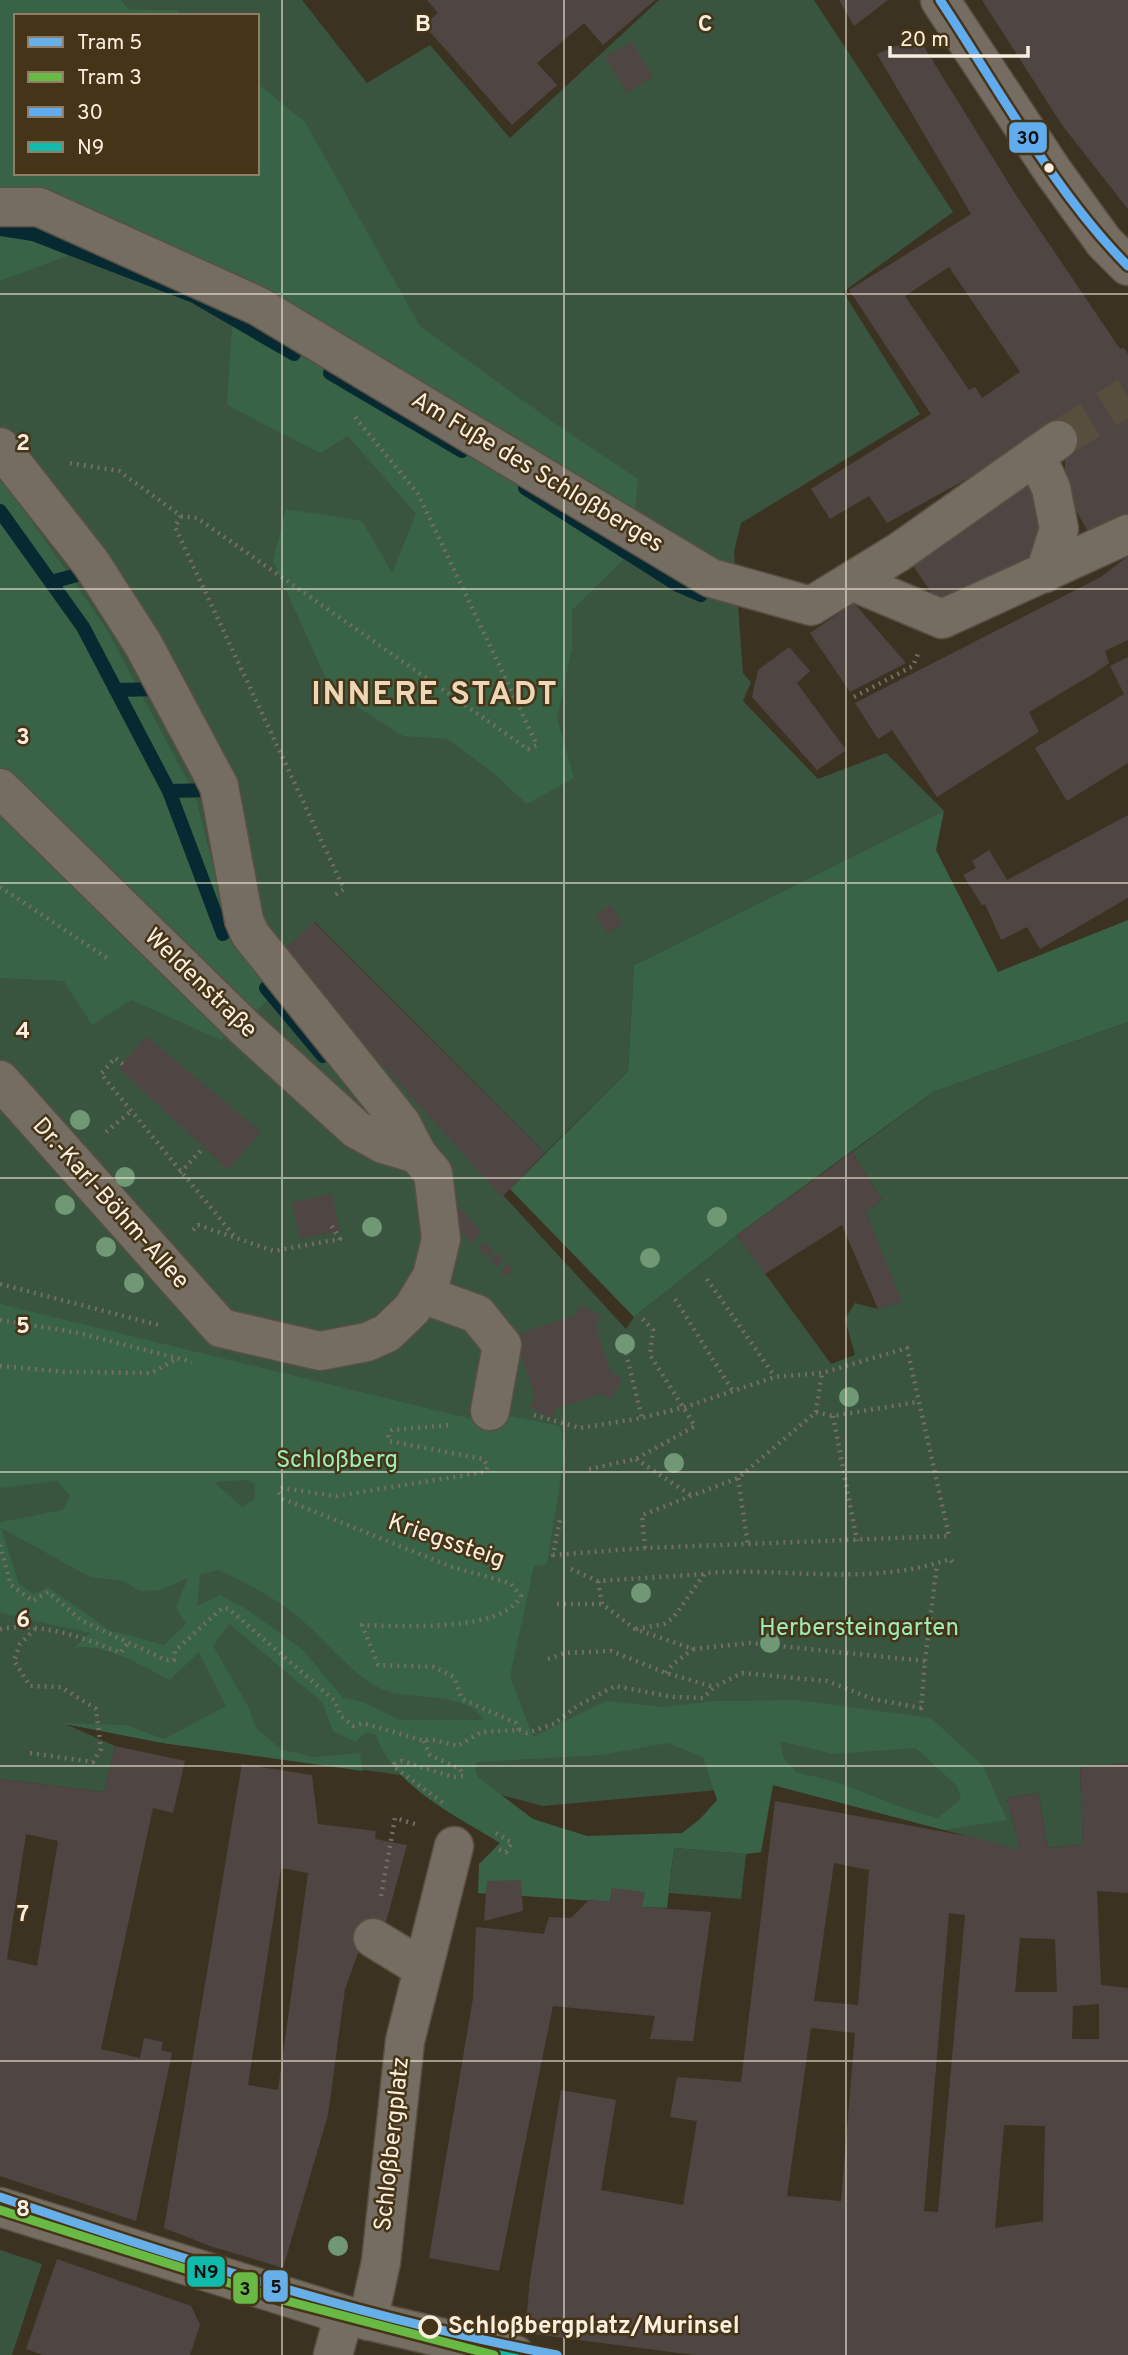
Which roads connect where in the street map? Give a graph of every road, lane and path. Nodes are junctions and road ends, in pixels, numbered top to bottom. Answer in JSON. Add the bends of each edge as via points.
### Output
{"nodes":[{"id":1,"x":940,"y":0,"type":"edge"},
{"id":2,"x":0,"y":207,"type":"edge"},
{"id":3,"x":1128,"y":266,"type":"edge"},
{"id":4,"x":0,"y":447,"type":"edge"},
{"id":5,"x":61,"y":462,"type":"dead end"},
{"id":6,"x":418,"y":494,"type":"dead end"},
{"id":7,"x":181,"y":516,"type":"junction"},
{"id":8,"x":1128,"y":534,"type":"edge"},
{"id":9,"x":1045,"y":573,"type":"junction"},
{"id":10,"x":853,"y":582,"type":"junction"},
{"id":11,"x":932,"y":617,"type":"junction"},
{"id":12,"x":854,"y":697,"type":"dead end"},
{"id":13,"x":0,"y":788,"type":"edge"},
{"id":14,"x":332,"y":897,"type":"dead end"},
{"id":15,"x":123,"y":1064,"type":"dead end"},
{"id":16,"x":0,"y":1080,"type":"edge"},
{"id":17,"x":203,"y":1148,"type":"dead end"},
{"id":18,"x":417,"y":1154,"type":"junction"},
{"id":19,"x":180,"y":1172,"type":"junction"},
{"id":20,"x":329,"y":1222,"type":"dead end"},
{"id":21,"x":235,"y":1237,"type":"junction"},
{"id":22,"x":185,"y":1238,"type":"dead end"},
{"id":23,"x":707,"y":1279,"type":"dead end"},
{"id":24,"x":0,"y":1284,"type":"edge"},
{"id":25,"x":422,"y":1294,"type":"junction"},
{"id":26,"x":675,"y":1299,"type":"dead end"},
{"id":27,"x":641,"y":1317,"type":"dead end"},
{"id":28,"x":0,"y":1320,"type":"edge"},
{"id":29,"x":227,"y":1331,"type":"junction"},
{"id":30,"x":626,"y":1353,"type":"dead end"},
{"id":31,"x":0,"y":1366,"type":"edge"},
{"id":32,"x":822,"y":1373,"type":"junction"},
{"id":33,"x":775,"y":1377,"type":"junction"},
{"id":34,"x":732,"y":1390,"type":"junction"},
{"id":35,"x":918,"y":1402,"type":"junction"},
{"id":36,"x":685,"y":1407,"type":"junction"},
{"id":37,"x":490,"y":1411,"type":"dead end"},
{"id":38,"x":816,"y":1412,"type":"junction"},
{"id":39,"x":833,"y":1416,"type":"junction"},
{"id":40,"x":642,"y":1418,"type":"junction"},
{"id":41,"x":453,"y":1424,"type":"dead end"},
{"id":42,"x":580,"y":1428,"type":"dead end"},
{"id":43,"x":636,"y":1459,"type":"junction"},
{"id":44,"x":589,"y":1469,"type":"dead end"},
{"id":45,"x":738,"y":1478,"type":"junction"},
{"id":46,"x":692,"y":1496,"type":"junction"},
{"id":47,"x":560,"y":1519,"type":"dead end"},
{"id":48,"x":857,"y":1541,"type":"junction"},
{"id":49,"x":0,"y":1545,"type":"edge"},
{"id":50,"x":748,"y":1545,"type":"junction"},
{"id":51,"x":645,"y":1548,"type":"junction"},
{"id":52,"x":937,"y":1564,"type":"junction"},
{"id":53,"x":954,"y":1564,"type":"dead end"},
{"id":54,"x":571,"y":1569,"type":"dead end"},
{"id":55,"x":705,"y":1573,"type":"junction"},
{"id":56,"x":598,"y":1581,"type":"junction"},
{"id":57,"x":557,"y":1604,"type":"dead end"},
{"id":58,"x":602,"y":1604,"type":"junction"},
{"id":59,"x":0,"y":1629,"type":"edge"},
{"id":60,"x":35,"y":1629,"type":"junction"},
{"id":61,"x":635,"y":1629,"type":"junction"},
{"id":62,"x":128,"y":1643,"type":"junction"},
{"id":63,"x":693,"y":1649,"type":"junction"},
{"id":64,"x":548,"y":1659,"type":"dead end"},
{"id":65,"x":925,"y":1661,"type":"junction"},
{"id":66,"x":666,"y":1673,"type":"junction"},
{"id":67,"x":714,"y":1687,"type":"junction"},
{"id":68,"x":519,"y":1730,"type":"junction"},
{"id":69,"x":424,"y":1741,"type":"junction"},
{"id":70,"x":30,"y":1753,"type":"dead end"},
{"id":71,"x":394,"y":1764,"type":"dead end"},
{"id":72,"x":395,"y":1818,"type":"dead end"},
{"id":73,"x":512,"y":1843,"type":"dead end"},
{"id":74,"x":454,"y":1846,"type":"dead end"},
{"id":75,"x":506,"y":1852,"type":"dead end"},
{"id":76,"x":381,"y":1892,"type":"dead end"},
{"id":77,"x":373,"y":1938,"type":"dead end"},
{"id":78,"x":422,"y":1968,"type":"junction"},
{"id":79,"x":0,"y":2207,"type":"edge"},
{"id":80,"x":347,"y":2336,"type":"edge"},
{"id":81,"x":515,"y":2355,"type":"edge"}],
"edges":[{"from":1,"to":3,"type":"street","via":[[1052,170],[1104,242]]},
{"from":2,"to":10,"type":"street","name":"Am Fuße des Schloßberges","via":[[39,207],[258,306],[711,578],[811,606]]},
{"from":4,"to":18,"type":"street","via":[[92,563],[219,786],[250,934],[401,1123]]},
{"from":5,"to":7,"type":"path","via":[[119,471]]},
{"from":6,"to":7,"type":"path","via":[[537,745],[528,749],[197,518]]},
{"from":7,"to":14,"type":"path","via":[[175,527],[344,889]]},
{"from":8,"to":9,"type":"street"},
{"from":9,"to":10,"type":"street","name":"Am Fuße des Schloßberges","via":[[1059,529],[1047,448]]},
{"from":9,"to":11,"type":"street","via":[[950,616]]},
{"from":10,"to":11,"type":"street"},
{"from":11,"to":12,"type":"path","via":[[914,666]]},
{"from":13,"to":18,"type":"street","name":"Weldenstraße","via":[[245,1028],[356,1129],[383,1144]]},
{"from":15,"to":19,"type":"path","via":[[115,1058],[101,1074]]},
{"from":16,"to":29,"type":"street","name":"Dr.-Karl-Böhm-Allee"},
{"from":17,"to":19,"type":"path"},
{"from":18,"to":25,"type":"street","via":[[433,1173],[441,1239],[432,1276]]},
{"from":19,"to":21,"type":"path"},
{"from":20,"to":21,"type":"path","via":[[340,1240],[274,1251]]},
{"from":21,"to":22,"type":"path","via":[[198,1225]]},
{"from":23,"to":33,"type":"path"},
{"from":24,"to":29,"type":"path","via":[[209,1339]]},
{"from":25,"to":29,"type":"street","via":[[387,1333],[367,1342],[320,1351]]},
{"from":25,"to":37,"type":"street","via":[[477,1314],[502,1345]]},
{"from":26,"to":34,"type":"path"},
{"from":27,"to":36,"type":"path","via":[[653,1330],[650,1355]]},
{"from":28,"to":31,"type":"path","via":[[79,1333],[177,1359],[151,1373]]},
{"from":30,"to":40,"type":"path"},
{"from":32,"to":33,"type":"path"},
{"from":32,"to":35,"type":"path","via":[[907,1348]]},
{"from":32,"to":38,"type":"path"},
{"from":33,"to":34,"type":"path"},
{"from":34,"to":36,"type":"path"},
{"from":35,"to":39,"type":"path"},
{"from":35,"to":48,"type":"path","via":[[949,1536]]},
{"from":36,"to":40,"type":"path"},
{"from":36,"to":43,"type":"path","via":[[695,1426]]},
{"from":38,"to":39,"type":"path"},
{"from":38,"to":45,"type":"path"},
{"from":39,"to":48,"type":"path"},
{"from":40,"to":42,"type":"path"},
{"from":41,"to":68,"type":"path","name":"Kriegssteig","via":[[392,1430],[389,1441],[483,1459],[488,1466],[485,1472],[336,1496],[278,1491],[283,1499],[453,1567],[510,1583],[520,1595],[509,1611],[439,1628],[362,1625],[377,1665],[434,1667],[454,1677],[462,1699],[516,1723]]},
{"from":43,"to":44,"type":"path"},
{"from":43,"to":46,"type":"path"},
{"from":45,"to":46,"type":"path"},
{"from":45,"to":50,"type":"path"},
{"from":46,"to":51,"type":"path","via":[[642,1515]]},
{"from":47,"to":51,"type":"path","via":[[554,1555]]},
{"from":48,"to":50,"type":"path"},
{"from":49,"to":62,"type":"path","via":[[11,1585],[33,1601],[48,1592],[82,1621]]},
{"from":50,"to":51,"type":"path"},
{"from":52,"to":53,"type":"path","via":[[950,1559]]},
{"from":52,"to":55,"type":"path","via":[[819,1577],[753,1570]]},
{"from":52,"to":65,"type":"path"},
{"from":54,"to":56,"type":"path"},
{"from":55,"to":56,"type":"path"},
{"from":55,"to":61,"type":"path","via":[[673,1618]]},
{"from":56,"to":58,"type":"path"},
{"from":57,"to":58,"type":"path"},
{"from":58,"to":61,"type":"path"},
{"from":59,"to":60,"type":"path"},
{"from":60,"to":62,"type":"path","via":[[88,1639],[120,1653]]},
{"from":60,"to":70,"type":"path","via":[[20,1644],[14,1661],[23,1681],[30,1686],[61,1687],[96,1709],[101,1749],[93,1762]]},
{"from":61,"to":63,"type":"path"},
{"from":62,"to":69,"type":"path","via":[[174,1660],[175,1651],[222,1608],[229,1609],[335,1701],[340,1715],[353,1726],[363,1723]]},
{"from":63,"to":65,"type":"path","via":[[750,1643]]},
{"from":63,"to":66,"type":"path"},
{"from":64,"to":66,"type":"path","via":[[611,1651]]},
{"from":65,"to":67,"type":"path","via":[[921,1708],[873,1699],[827,1681],[742,1673]]},
{"from":66,"to":67,"type":"path"},
{"from":67,"to":68,"type":"path","via":[[704,1698],[673,1698],[615,1686],[554,1724],[527,1733]]},
{"from":68,"to":69,"type":"path","via":[[481,1732],[458,1746]]},
{"from":69,"to":71,"type":"path","via":[[430,1755],[460,1769],[463,1776],[402,1761]]},
{"from":72,"to":76,"type":"path"},
{"from":73,"to":75,"type":"path"},
{"from":74,"to":78,"type":"street","name":"Schloßbergplatz"},
{"from":77,"to":78,"type":"street"},
{"from":78,"to":80,"type":"street","name":"Schloßbergplatz","via":[[405,2041],[381,2262]]},
{"from":79,"to":80,"type":"street"},
{"from":80,"to":81,"type":"street"}]}
